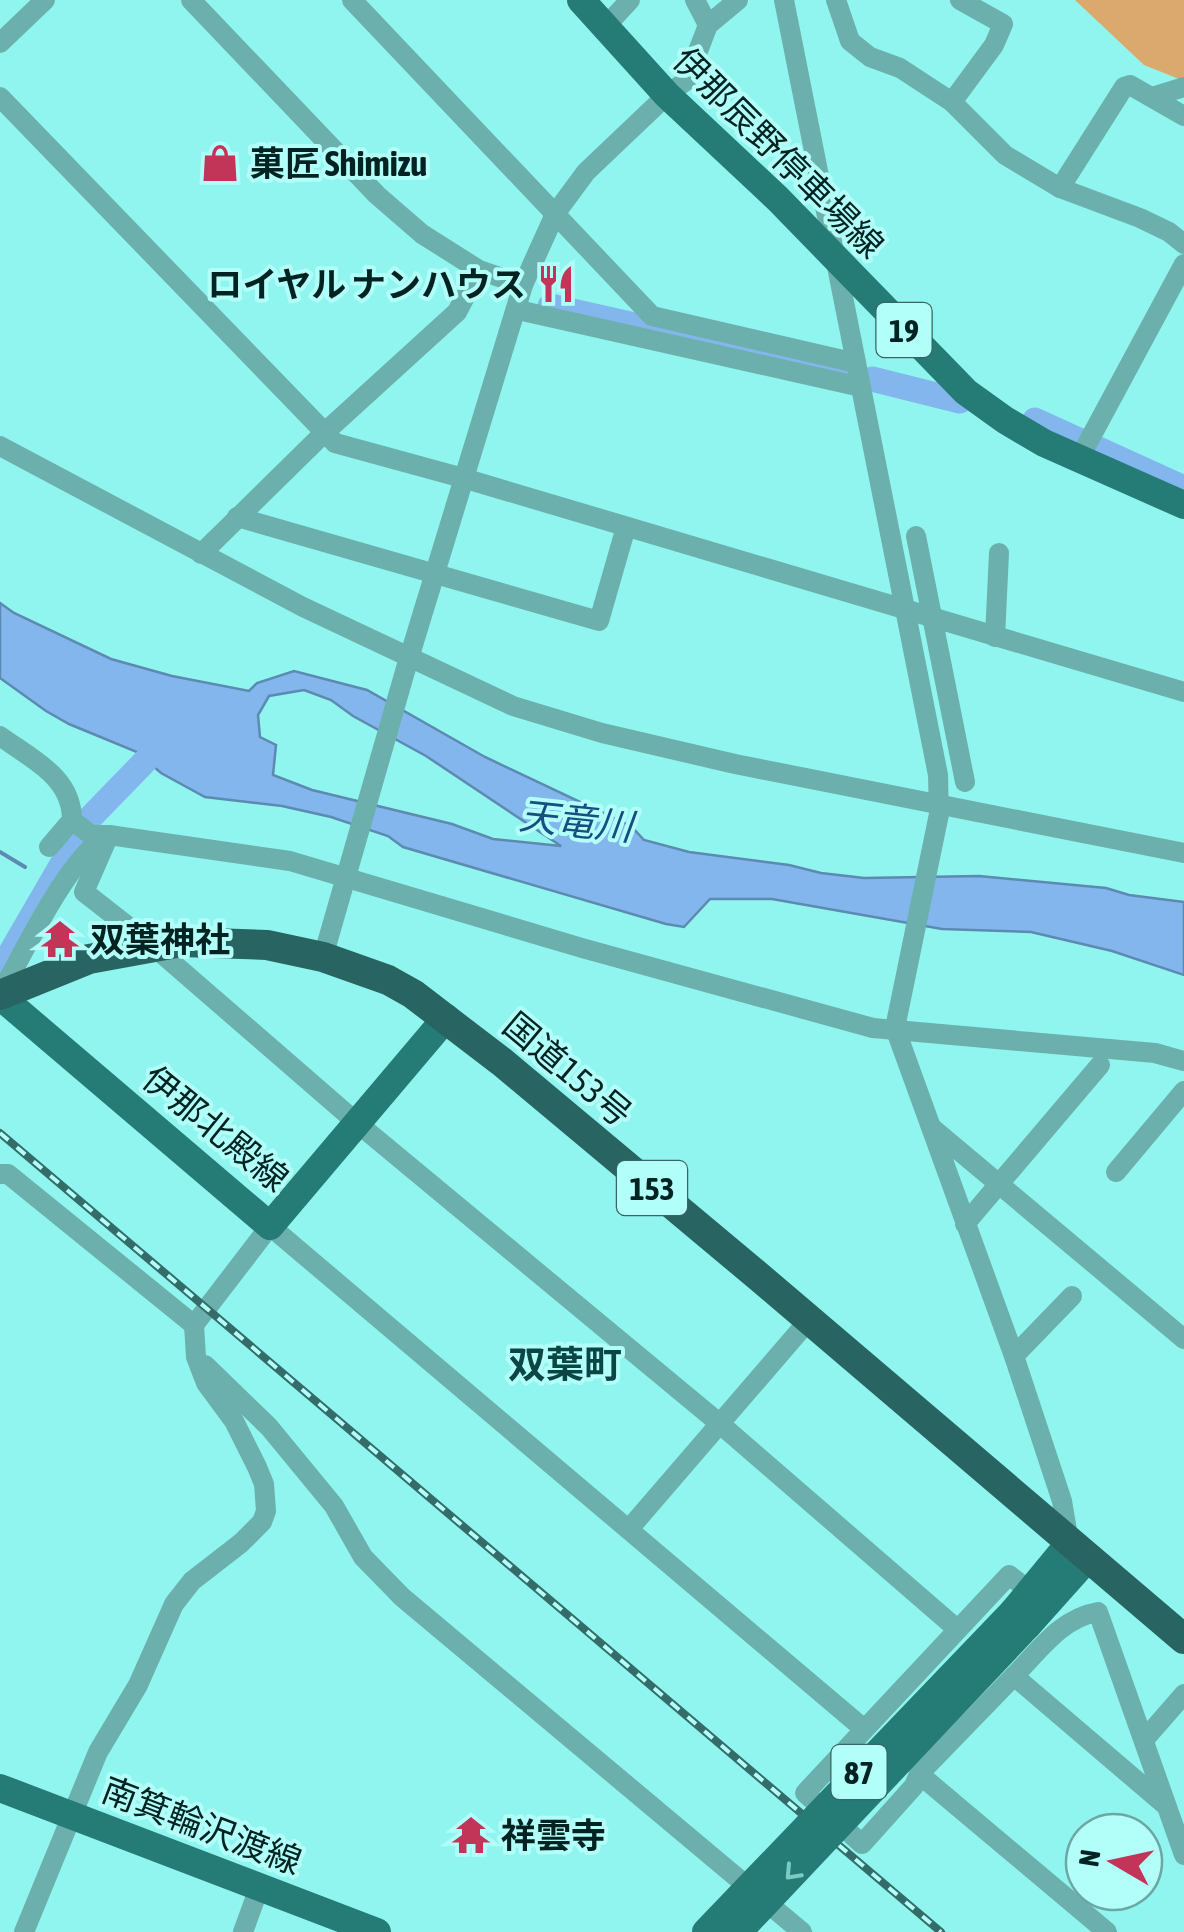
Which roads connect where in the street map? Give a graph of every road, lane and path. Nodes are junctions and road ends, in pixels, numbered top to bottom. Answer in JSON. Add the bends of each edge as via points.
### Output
{"nodes":[{"id":1,"x":45,"y":0,"type":"edge"},
{"id":2,"x":191,"y":0,"type":"edge"},
{"id":3,"x":352,"y":0,"type":"edge"},
{"id":4,"x":580,"y":0,"type":"edge"},
{"id":5,"x":630,"y":0,"type":"edge"},
{"id":6,"x":695,"y":0,"type":"edge"},
{"id":7,"x":738,"y":0,"type":"edge"},
{"id":8,"x":784,"y":0,"type":"edge"},
{"id":9,"x":836,"y":0,"type":"edge"},
{"id":10,"x":960,"y":0,"type":"edge"},
{"id":11,"x":708,"y":25,"type":"junction"},
{"id":12,"x":605,"y":27,"type":"junction"},
{"id":13,"x":0,"y":43,"type":"edge"},
{"id":14,"x":1184,"y":87,"type":"edge"},
{"id":15,"x":667,"y":95,"type":"junction"},
{"id":16,"x":0,"y":97,"type":"edge"},
{"id":17,"x":1152,"y":97,"type":"junction"},
{"id":18,"x":952,"y":102,"type":"junction"},
{"id":19,"x":1184,"y":116,"type":"edge"},
{"id":20,"x":1060,"y":188,"type":"junction"},
{"id":21,"x":555,"y":214,"type":"junction"},
{"id":22,"x":1184,"y":244,"type":"edge"},
{"id":23,"x":835,"y":260,"type":"junction"},
{"id":24,"x":1184,"y":264,"type":"edge"},
{"id":25,"x":479,"y":270,"type":"junction"},
{"id":26,"x":524,"y":286,"type":"junction"},
{"id":27,"x":518,"y":310,"type":"junction"},
{"id":28,"x":856,"y":363,"type":"junction"},
{"id":29,"x":861,"y":387,"type":"junction"},
{"id":30,"x":323,"y":434,"type":"junction"},
{"id":31,"x":0,"y":446,"type":"edge"},
{"id":32,"x":1079,"y":459,"type":"junction"},
{"id":33,"x":463,"y":478,"type":"junction"},
{"id":34,"x":1184,"y":505,"type":"edge"},
{"id":35,"x":237,"y":517,"type":"junction"},
{"id":36,"x":626,"y":527,"type":"junction"},
{"id":37,"x":916,"y":536,"type":"dead end"},
{"id":38,"x":999,"y":553,"type":"dead end"},
{"id":39,"x":202,"y":554,"type":"junction"},
{"id":40,"x":435,"y":574,"type":"junction"},
{"id":41,"x":906,"y":610,"type":"junction"},
{"id":42,"x":933,"y":619,"type":"junction"},
{"id":43,"x":995,"y":637,"type":"junction"},
{"id":44,"x":408,"y":662,"type":"junction"},
{"id":45,"x":1184,"y":692,"type":"edge"},
{"id":46,"x":0,"y":736,"type":"edge"},
{"id":47,"x":964,"y":782,"type":"dead end"},
{"id":48,"x":940,"y":809,"type":"junction"},
{"id":49,"x":72,"y":820,"type":"junction"},
{"id":50,"x":100,"y":835,"type":"junction"},
{"id":51,"x":49,"y":847,"type":"dead end"},
{"id":52,"x":1184,"y":852,"type":"edge"},
{"id":53,"x":347,"y":872,"type":"junction"},
{"id":54,"x":323,"y":957,"type":"junction"},
{"id":55,"x":0,"y":995,"type":"edge"},
{"id":56,"x":446,"y":1018,"type":"junction"},
{"id":57,"x":898,"y":1019,"type":"junction"},
{"id":58,"x":1155,"y":1054,"type":"junction"},
{"id":59,"x":1184,"y":1060,"type":"edge"},
{"id":60,"x":1100,"y":1065,"type":"dead end"},
{"id":61,"x":1184,"y":1089,"type":"edge"},
{"id":62,"x":356,"y":1122,"type":"junction"},
{"id":63,"x":931,"y":1126,"type":"junction"},
{"id":64,"x":1116,"y":1172,"type":"dead end"},
{"id":65,"x":0,"y":1174,"type":"edge"},
{"id":66,"x":1001,"y":1184,"type":"junction"},
{"id":67,"x":965,"y":1224,"type":"junction"},
{"id":68,"x":270,"y":1226,"type":"junction"},
{"id":69,"x":1072,"y":1296,"type":"dead end"},
{"id":70,"x":808,"y":1320,"type":"junction"},
{"id":71,"x":194,"y":1324,"type":"junction"},
{"id":72,"x":1184,"y":1339,"type":"edge"},
{"id":73,"x":1014,"y":1356,"type":"junction"},
{"id":74,"x":196,"y":1357,"type":"junction"},
{"id":75,"x":720,"y":1423,"type":"junction"},
{"id":76,"x":633,"y":1525,"type":"junction"},
{"id":77,"x":1078,"y":1552,"type":"junction"},
{"id":78,"x":1036,"y":1612,"type":"junction"},
{"id":79,"x":957,"y":1629,"type":"junction"},
{"id":80,"x":1184,"y":1640,"type":"edge"},
{"id":81,"x":1014,"y":1676,"type":"junction"},
{"id":82,"x":1184,"y":1694,"type":"edge"},
{"id":83,"x":864,"y":1729,"type":"junction"},
{"id":84,"x":1144,"y":1740,"type":"junction"},
{"id":85,"x":919,"y":1774,"type":"junction"},
{"id":86,"x":0,"y":1788,"type":"edge"},
{"id":87,"x":1166,"y":1805,"type":"junction"},
{"id":88,"x":73,"y":1816,"type":"junction"},
{"id":89,"x":1184,"y":1855,"type":"edge"},
{"id":90,"x":259,"y":1888,"type":"junction"},
{"id":91,"x":24,"y":1932,"type":"edge"},
{"id":92,"x":243,"y":1932,"type":"edge"},
{"id":93,"x":376,"y":1932,"type":"edge"},
{"id":94,"x":706,"y":1932,"type":"edge"},
{"id":95,"x":738,"y":1932,"type":"edge"},
{"id":96,"x":802,"y":1932,"type":"edge"},
{"id":97,"x":1106,"y":1932,"type":"edge"}],
"edges":[{"from":1,"to":13,"type":"street"},
{"from":2,"to":25,"type":"street","via":[[377,196]]},
{"from":3,"to":21,"type":"street"},
{"from":4,"to":12,"type":"main road","name":"伊那辰野停車場線","number":"19"},
{"from":5,"to":12,"type":"street"},
{"from":6,"to":11,"type":"street"},
{"from":7,"to":11,"type":"street"},
{"from":8,"to":23,"type":"street"},
{"from":9,"to":18,"type":"street","via":[[850,41]]},
{"from":10,"to":18,"type":"street","via":[[1003,24]]},
{"from":11,"to":15,"type":"street","via":[[688,80]]},
{"from":12,"to":15,"type":"main road","name":"伊那辰野停車場線","number":"19"},
{"from":14,"to":17,"type":"street"},
{"from":15,"to":21,"type":"street","via":[[586,172]]},
{"from":15,"to":23,"type":"main road","name":"伊那辰野停車場線","number":"19"},
{"from":16,"to":30,"type":"street"},
{"from":17,"to":19,"type":"street"},
{"from":17,"to":20,"type":"street","via":[[1124,87]]},
{"from":18,"to":20,"type":"street","via":[[1006,155]]},
{"from":20,"to":22,"type":"street","via":[[1140,218]]},
{"from":21,"to":26,"type":"street"},
{"from":21,"to":28,"type":"street","via":[[652,316]]},
{"from":23,"to":28,"type":"street"},
{"from":23,"to":32,"type":"main road","name":"伊那辰野停車場線","number":"19","via":[[966,392]]},
{"from":24,"to":32,"type":"street"},
{"from":25,"to":26,"type":"street"},
{"from":25,"to":30,"type":"street","via":[[458,312]]},
{"from":26,"to":27,"type":"street"},
{"from":27,"to":29,"type":"street"},
{"from":27,"to":33,"type":"street"},
{"from":28,"to":29,"type":"street"},
{"from":29,"to":41,"type":"street"},
{"from":30,"to":33,"type":"street"},
{"from":30,"to":35,"type":"street"},
{"from":31,"to":39,"type":"street"},
{"from":32,"to":34,"type":"main road","name":"伊那辰野停車場線","number":"19"},
{"from":33,"to":36,"type":"street"},
{"from":33,"to":40,"type":"street"},
{"from":35,"to":39,"type":"street"},
{"from":35,"to":40,"type":"street"},
{"from":36,"to":40,"type":"street","via":[[599,621]]},
{"from":36,"to":41,"type":"street"},
{"from":37,"to":42,"type":"street"},
{"from":38,"to":43,"type":"street"},
{"from":39,"to":44,"type":"street"},
{"from":40,"to":44,"type":"street"},
{"from":41,"to":42,"type":"street"},
{"from":41,"to":48,"type":"street"},
{"from":42,"to":43,"type":"street"},
{"from":42,"to":47,"type":"street"},
{"from":43,"to":45,"type":"street"},
{"from":44,"to":48,"type":"street","via":[[602,734]]},
{"from":44,"to":53,"type":"street"},
{"from":46,"to":49,"type":"street","via":[[63,783]]},
{"from":48,"to":52,"type":"street"},
{"from":48,"to":57,"type":"street"},
{"from":49,"to":50,"type":"street"},
{"from":49,"to":51,"type":"street"},
{"from":50,"to":53,"type":"street"},
{"from":50,"to":55,"type":"street"},
{"from":50,"to":62,"type":"street","via":[[84,892]]},
{"from":53,"to":54,"type":"street"},
{"from":53,"to":57,"type":"street","via":[[563,943],[802,1010],[873,1028]]},
{"from":54,"to":55,"type":"highway","name":"国道153号","number":"153","bridge":true,"via":[[267,944],[182,942],[89,959]]},
{"from":54,"to":56,"type":"highway","name":"国道153号","number":"153","via":[[388,980]]},
{"from":55,"to":68,"type":"main road","name":"伊那北殿線"},
{"from":56,"to":62,"type":"main road","name":"伊那北殿線"},
{"from":56,"to":70,"type":"highway","name":"国道153号","number":"153"},
{"from":57,"to":58,"type":"street"},
{"from":57,"to":63,"type":"street"},
{"from":58,"to":59,"type":"street"},
{"from":58,"to":61,"type":"street"},
{"from":60,"to":66,"type":"street"},
{"from":61,"to":64,"type":"street"},
{"from":62,"to":68,"type":"main road","name":"伊那北殿線"},
{"from":62,"to":75,"type":"street"},
{"from":63,"to":66,"type":"street"},
{"from":63,"to":67,"type":"street"},
{"from":65,"to":71,"type":"street"},
{"from":66,"to":67,"type":"street"},
{"from":66,"to":72,"type":"street"},
{"from":67,"to":73,"type":"street"},
{"from":68,"to":71,"type":"street"},
{"from":68,"to":76,"type":"street"},
{"from":69,"to":73,"type":"street"},
{"from":70,"to":75,"type":"street"},
{"from":70,"to":77,"type":"highway","name":"国道153号","number":"153"},
{"from":71,"to":74,"type":"street"},
{"from":73,"to":77,"type":"street"},
{"from":74,"to":88,"type":"street","via":[[257,1467],[266,1511],[174,1604]]},
{"from":74,"to":96,"type":"street","via":[[269,1427],[334,1506],[363,1556],[402,1597]]},
{"from":75,"to":76,"type":"street"},
{"from":75,"to":79,"type":"street"},
{"from":76,"to":83,"type":"street"},
{"from":77,"to":78,"type":"main road","number":"87"},
{"from":77,"to":80,"type":"highway","name":"国道153号","number":"153"},
{"from":78,"to":79,"type":"street","via":[[1010,1575]]},
{"from":78,"to":81,"type":"street"},
{"from":78,"to":84,"type":"street","via":[[1098,1612]]},
{"from":78,"to":94,"type":"main road","number":"87","bridge":true},
{"from":78,"to":95,"type":"main road","number":"87","one_way":true,"bridge":true},
{"from":79,"to":83,"type":"street"},
{"from":81,"to":85,"type":"street"},
{"from":81,"to":87,"type":"street"},
{"from":82,"to":84,"type":"street"},
{"from":83,"to":85,"type":"street","via":[[806,1792],[862,1844]]},
{"from":84,"to":87,"type":"street"},
{"from":85,"to":97,"type":"street"},
{"from":86,"to":88,"type":"main road","name":"南箕輪沢渡線"},
{"from":87,"to":89,"type":"street"},
{"from":88,"to":90,"type":"main road","name":"南箕輪沢渡線"},
{"from":88,"to":91,"type":"street"},
{"from":90,"to":92,"type":"street"},
{"from":90,"to":93,"type":"main road","name":"南箕輪沢渡線"}]}
